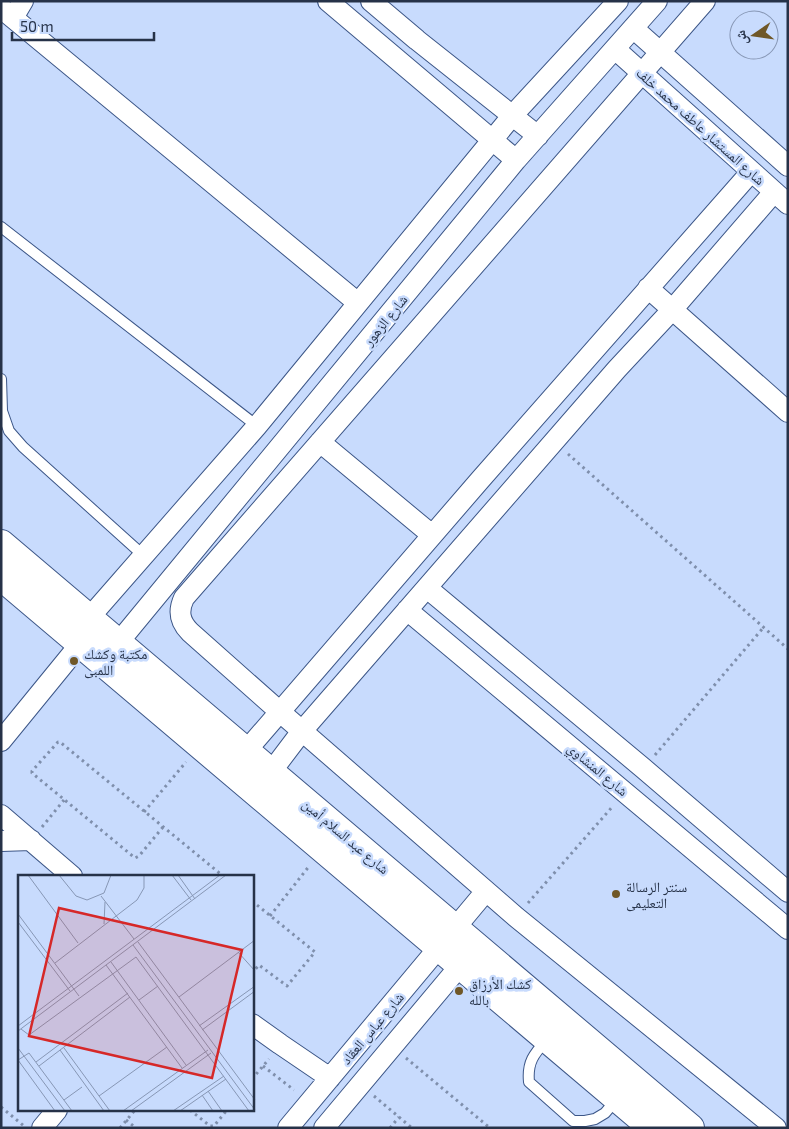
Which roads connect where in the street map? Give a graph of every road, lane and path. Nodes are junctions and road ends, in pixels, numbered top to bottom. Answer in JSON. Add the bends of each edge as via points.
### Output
{"nodes":[{"id":1,"x":328,"y":1,"type":"edge"},
{"id":2,"x":372,"y":1,"type":"edge"},
{"id":3,"x":618,"y":1,"type":"edge"},
{"id":4,"x":657,"y":1,"type":"edge"},
{"id":5,"x":704,"y":1,"type":"edge"},
{"id":6,"x":12,"y":9,"type":"edge"},
{"id":7,"x":633,"y":28,"type":"junction"},
{"id":8,"x":615,"y":49,"type":"junction"},
{"id":9,"x":660,"y":52,"type":"junction"},
{"id":10,"x":642,"y":73,"type":"junction"},
{"id":11,"x":512,"y":116,"type":"junction"},
{"id":12,"x":538,"y":136,"type":"junction"},
{"id":13,"x":492,"y":140,"type":"junction"},
{"id":14,"x":516,"y":160,"type":"junction"},
{"id":15,"x":788,"y":166,"type":"edge"},
{"id":16,"x":751,"y":172,"type":"junction"},
{"id":17,"x":781,"y":198,"type":"edge"},
{"id":18,"x":1,"y":227,"type":"edge"},
{"id":19,"x":648,"y":288,"type":"junction"},
{"id":20,"x":358,"y":304,"type":"junction"},
{"id":21,"x":672,"y":310,"type":"junction"},
{"id":22,"x":593,"y":351,"type":"junction"},
{"id":23,"x":617,"y":369,"type":"junction"},
{"id":24,"x":1,"y":378,"type":"edge"},
{"id":25,"x":788,"y":412,"type":"edge"},
{"id":26,"x":257,"y":426,"type":"junction"},
{"id":27,"x":320,"y":442,"type":"junction"},
{"id":28,"x":554,"y":442,"type":"junction"},
{"id":29,"x":480,"y":480,"type":"junction"},
{"id":30,"x":504,"y":500,"type":"junction"},
{"id":31,"x":432,"y":535,"type":"junction"},
{"id":32,"x":1,"y":544,"type":"edge"},
{"id":33,"x":144,"y":556,"type":"junction"},
{"id":34,"x":1,"y":576,"type":"edge"},
{"id":35,"x":427,"y":588,"type":"junction"},
{"id":36,"x":407,"y":610,"type":"junction"},
{"id":37,"x":85,"y":631,"type":"junction"},
{"id":38,"x":118,"y":643,"type":"junction"},
{"id":39,"x":788,"y":649,"type":"edge"},
{"id":40,"x":509,"y":655,"type":"junction"},
{"id":41,"x":489,"y":678,"type":"junction"},
{"id":42,"x":279,"y":711,"type":"junction"},
{"id":43,"x":302,"y":731,"type":"junction"},
{"id":44,"x":1,"y":741,"type":"edge"},
{"id":45,"x":200,"y":745,"type":"junction"},
{"id":46,"x":246,"y":751,"type":"junction"},
{"id":47,"x":271,"y":772,"type":"junction"},
{"id":48,"x":64,"y":800,"type":"junction"},
{"id":49,"x":144,"y":812,"type":"junction"},
{"id":50,"x":1,"y":815,"type":"edge"},
{"id":51,"x":163,"y":827,"type":"junction"},
{"id":52,"x":31,"y":840,"type":"junction"},
{"id":53,"x":1,"y":841,"type":"edge"},
{"id":54,"x":323,"y":849,"type":"junction"},
{"id":55,"x":757,"y":866,"type":"junction"},
{"id":56,"x":71,"y":875,"type":"edge"},
{"id":57,"x":222,"y":875,"type":"edge"},
{"id":58,"x":738,"y":886,"type":"junction"},
{"id":59,"x":486,"y":891,"type":"junction"},
{"id":60,"x":788,"y":892,"type":"edge"},
{"id":61,"x":254,"y":903,"type":"edge"},
{"id":62,"x":270,"y":916,"type":"junction"},
{"id":63,"x":788,"y":929,"type":"edge"},
{"id":64,"x":447,"y":938,"type":"junction"},
{"id":65,"x":468,"y":955,"type":"junction"},
{"id":66,"x":254,"y":971,"type":"edge"},
{"id":67,"x":254,"y":1025,"type":"edge"},
{"id":68,"x":547,"y":1038,"type":"junction"},
{"id":69,"x":280,"y":1044,"type":"junction"},
{"id":70,"x":392,"y":1046,"type":"junction"},
{"id":71,"x":263,"y":1066,"type":"junction"},
{"id":72,"x":254,"y":1077,"type":"edge"},
{"id":73,"x":330,"y":1078,"type":"junction"},
{"id":74,"x":360,"y":1084,"type":"junction"},
{"id":75,"x":618,"y":1098,"type":"junction"},
{"id":76,"x":309,"y":1102,"type":"junction"},
{"id":77,"x":1,"y":1107,"type":"edge"},
{"id":78,"x":55,"y":1112,"type":"edge"},
{"id":79,"x":133,"y":1112,"type":"edge"},
{"id":80,"x":192,"y":1112,"type":"edge"},
{"id":81,"x":225,"y":1112,"type":"edge"},
{"id":82,"x":399,"y":1117,"type":"junction"},
{"id":83,"x":126,"y":1120,"type":"junction"},
{"id":84,"x":26,"y":1128,"type":"edge"},
{"id":85,"x":42,"y":1128,"type":"edge"},
{"id":86,"x":120,"y":1128,"type":"edge"},
{"id":87,"x":136,"y":1128,"type":"edge"},
{"id":88,"x":288,"y":1128,"type":"edge"},
{"id":89,"x":324,"y":1128,"type":"edge"},
{"id":90,"x":390,"y":1128,"type":"edge"},
{"id":91,"x":412,"y":1128,"type":"edge"},
{"id":92,"x":490,"y":1128,"type":"edge"},
{"id":93,"x":653,"y":1128,"type":"edge"},
{"id":94,"x":690,"y":1128,"type":"edge"},
{"id":95,"x":776,"y":1128,"type":"edge"}],
"edges":[{"from":1,"to":13,"type":"street"},
{"from":2,"to":11,"type":"street"},
{"from":3,"to":11,"type":"street"},
{"from":4,"to":7,"type":"street","name":"شارع الزهور"},
{"from":5,"to":9,"type":"street"},
{"from":6,"to":20,"type":"street"},
{"from":7,"to":8,"type":"street","name":"شارع الزهور"},
{"from":7,"to":9,"type":"street","name":"شارع المستشار عاطف محمد خلف"},
{"from":8,"to":10,"type":"street","name":"شارع المستشار عاطف محمد خلف"},
{"from":8,"to":12,"type":"street","name":"شارع الزهور"},
{"from":9,"to":10,"type":"street"},
{"from":9,"to":15,"type":"street","name":"شارع المستشار عاطف محمد خلف"},
{"from":10,"to":16,"type":"street","name":"شارع المستشار عاطف محمد خلف"},
{"from":10,"to":27,"type":"street"},
{"from":11,"to":12,"type":"street"},
{"from":11,"to":13,"type":"street"},
{"from":12,"to":14,"type":"street","name":"شارع الزهور"},
{"from":13,"to":14,"type":"street"},
{"from":13,"to":20,"type":"street"},
{"from":14,"to":38,"type":"street","name":"شارع الزهور"},
{"from":16,"to":17,"type":"street","name":"شارع المستشار عاطف محمد خلف"},
{"from":16,"to":19,"type":"street"},
{"from":17,"to":21,"type":"street"},
{"from":18,"to":26,"type":"lane"},
{"from":19,"to":21,"type":"street"},
{"from":19,"to":22,"type":"street"},
{"from":20,"to":26,"type":"street"},
{"from":21,"to":23,"type":"street"},
{"from":21,"to":25,"type":"street"},
{"from":22,"to":23,"type":"street"},
{"from":22,"to":29,"type":"street"},
{"from":23,"to":28,"type":"street"},
{"from":24,"to":33,"type":"lane","via":[[2,411],[9,431]]},
{"from":26,"to":33,"type":"street"},
{"from":27,"to":31,"type":"street"},
{"from":27,"to":42,"type":"street","via":[[180,605],[184,626]]},
{"from":28,"to":30,"type":"street"},
{"from":28,"to":39,"type":"path"},
{"from":29,"to":30,"type":"street"},
{"from":29,"to":31,"type":"street"},
{"from":30,"to":35,"type":"street"},
{"from":31,"to":42,"type":"street"},
{"from":32,"to":37,"type":"street","name":"شارع عبد السلام أمين"},
{"from":33,"to":37,"type":"street"},
{"from":34,"to":37,"type":"street","name":"شارع عبد السلام أمين"},
{"from":35,"to":36,"type":"street"},
{"from":35,"to":40,"type":"street"},
{"from":36,"to":41,"type":"street","name":"شارع المنشاوي"},
{"from":36,"to":43,"type":"street"},
{"from":37,"to":38,"type":"street","name":"شارع عبد السلام أمين"},
{"from":37,"to":44,"type":"street"},
{"from":37,"to":45,"type":"street","name":"شارع عبد السلام أمين"},
{"from":38,"to":46,"type":"street","name":"شارع عبد السلام أمين"},
{"from":40,"to":41,"type":"street"},
{"from":40,"to":55,"type":"street"},
{"from":41,"to":58,"type":"street","name":"شارع المنشاوي"},
{"from":42,"to":43,"type":"street"},
{"from":42,"to":46,"type":"street"},
{"from":43,"to":47,"type":"street"},
{"from":43,"to":59,"type":"street"},
{"from":45,"to":49,"type":"path"},
{"from":45,"to":54,"type":"street","name":"شارع عبد السلام أمين"},
{"from":46,"to":47,"type":"street","name":"شارع عبد السلام أمين"},
{"from":47,"to":64,"type":"street","name":"شارع عبد السلام أمين"},
{"from":48,"to":49,"type":"path","via":[[32,773],[59,742]]},
{"from":48,"to":51,"type":"path","via":[[135,858]]},
{"from":48,"to":52,"type":"path"},
{"from":49,"to":51,"type":"path"},
{"from":50,"to":52,"type":"street"},
{"from":51,"to":57,"type":"path"},
{"from":52,"to":53,"type":"street"},
{"from":52,"to":56,"type":"street"},
{"from":54,"to":62,"type":"path"},
{"from":54,"to":64,"type":"street","name":"شارع عبد السلام أمين"},
{"from":55,"to":58,"type":"street"},
{"from":55,"to":60,"type":"street"},
{"from":58,"to":63,"type":"street","name":"شارع المنشاوي"},
{"from":59,"to":64,"type":"street","name":"شارع عباس العقاد"},
{"from":59,"to":95,"type":"street"},
{"from":61,"to":62,"type":"path"},
{"from":62,"to":66,"type":"path","via":[[314,953],[287,986],[259,965]]},
{"from":64,"to":65,"type":"street","name":"شارع عبد السلام أمين"},
{"from":64,"to":73,"type":"street","name":"شارع عباس العقاد"},
{"from":65,"to":68,"type":"street","name":"شارع عبد السلام أمين"},
{"from":65,"to":70,"type":"street","name":"شارع عباس العقاد"},
{"from":65,"to":94,"type":"street","name":"شارع عبد السلام أمين"},
{"from":67,"to":69,"type":"street"},
{"from":68,"to":75,"type":"street","name":"شارع عبد السلام أمين"},
{"from":68,"to":75,"type":"lane","via":[[530,1061],[529,1082],[573,1120],[595,1118],[605,1113]]},
{"from":69,"to":71,"type":"path"},
{"from":69,"to":73,"type":"street"},
{"from":70,"to":74,"type":"street","name":"شارع عباس العقاد"},
{"from":70,"to":92,"type":"path"},
{"from":71,"to":72,"type":"path"},
{"from":71,"to":76,"type":"path"},
{"from":73,"to":76,"type":"street","name":"شارع عباس العقاد"},
{"from":74,"to":82,"type":"path"},
{"from":74,"to":89,"type":"street","name":"شارع عباس العقاد"},
{"from":75,"to":93,"type":"street","name":"شارع عبد السلام أمين"},
{"from":76,"to":88,"type":"street","name":"شارع عباس العقاد"},
{"from":77,"to":84,"type":"path"},
{"from":78,"to":85,"type":"street"},
{"from":79,"to":83,"type":"path"},
{"from":80,"to":81,"type":"path","via":[[214,1126]]},
{"from":82,"to":90,"type":"path"},
{"from":82,"to":91,"type":"path"},
{"from":83,"to":86,"type":"path"},
{"from":83,"to":87,"type":"path"}]}
